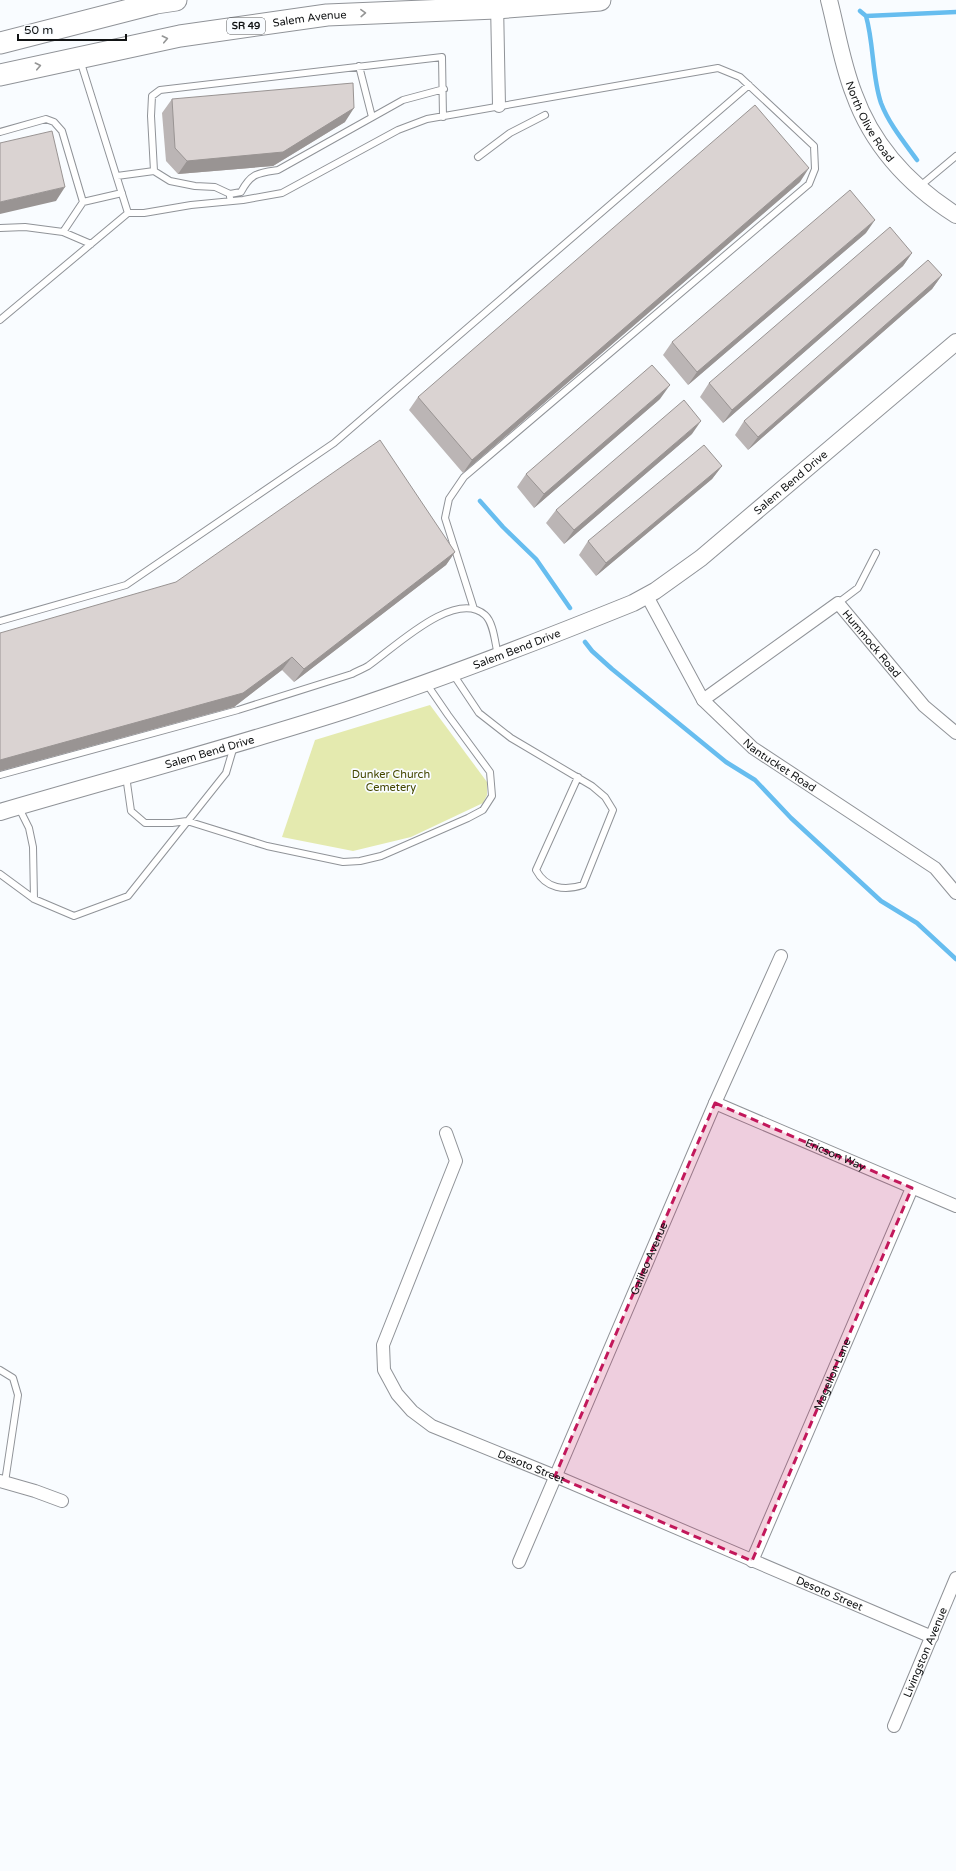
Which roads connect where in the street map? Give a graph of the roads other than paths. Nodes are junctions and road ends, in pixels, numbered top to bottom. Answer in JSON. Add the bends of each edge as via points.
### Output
{"nodes":[{"id":1,"x":176,"y":0,"type":"edge"},
{"id":2,"x":600,"y":0,"type":"edge"},
{"id":3,"x":829,"y":0,"type":"edge"},
{"id":4,"x":500,"y":3,"type":"edge"},
{"id":5,"x":0,"y":43,"type":"edge"},
{"id":6,"x":79,"y":58,"type":"junction"},
{"id":7,"x":359,"y":66,"type":"junction"},
{"id":8,"x":0,"y":75,"type":"edge"},
{"id":9,"x":749,"y":85,"type":"junction"},
{"id":10,"x":444,"y":89,"type":"junction"},
{"id":11,"x":499,"y":106,"type":"junction"},
{"id":12,"x":545,"y":115,"type":"dead end"},
{"id":13,"x":372,"y":117,"type":"junction"},
{"id":14,"x":443,"y":117,"type":"junction"},
{"id":15,"x":0,"y":132,"type":"edge"},
{"id":16,"x":956,"y":156,"type":"edge"},
{"id":17,"x":478,"y":157,"type":"dead end"},
{"id":18,"x":154,"y":171,"type":"junction"},
{"id":19,"x":117,"y":176,"type":"junction"},
{"id":20,"x":918,"y":188,"type":"junction"},
{"id":21,"x":122,"y":193,"type":"junction"},
{"id":22,"x":230,"y":197,"type":"junction"},
{"id":23,"x":83,"y":202,"type":"junction"},
{"id":24,"x":128,"y":213,"type":"junction"},
{"id":25,"x":956,"y":215,"type":"edge"},
{"id":26,"x":0,"y":228,"type":"edge"},
{"id":27,"x":63,"y":232,"type":"junction"},
{"id":28,"x":91,"y":244,"type":"junction"},
{"id":29,"x":0,"y":320,"type":"edge"},
{"id":30,"x":956,"y":342,"type":"edge"},
{"id":31,"x":876,"y":553,"type":"dead end"},
{"id":32,"x":647,"y":596,"type":"junction"},
{"id":33,"x":838,"y":603,"type":"junction"},
{"id":34,"x":474,"y":609,"type":"junction"},
{"id":35,"x":0,"y":621,"type":"edge"},
{"id":36,"x":498,"y":657,"type":"junction"},
{"id":37,"x":452,"y":673,"type":"junction"},
{"id":38,"x":426,"y":682,"type":"junction"},
{"id":39,"x":703,"y":700,"type":"junction"},
{"id":40,"x":956,"y":733,"type":"edge"},
{"id":41,"x":234,"y":745,"type":"junction"},
{"id":42,"x":0,"y":775,"type":"edge"},
{"id":43,"x":126,"y":776,"type":"junction"},
{"id":44,"x":578,"y":777,"type":"junction"},
{"id":45,"x":18,"y":807,"type":"junction"},
{"id":46,"x":0,"y":812,"type":"edge"},
{"id":47,"x":187,"y":821,"type":"junction"},
{"id":48,"x":0,"y":874,"type":"edge"},
{"id":49,"x":956,"y":893,"type":"edge"},
{"id":50,"x":34,"y":899,"type":"junction"},
{"id":51,"x":782,"y":956,"type":"dead end"},
{"id":52,"x":715,"y":1103,"type":"junction"},
{"id":53,"x":446,"y":1133,"type":"dead end"},
{"id":54,"x":912,"y":1188,"type":"junction"},
{"id":55,"x":956,"y":1206,"type":"edge"},
{"id":56,"x":0,"y":1370,"type":"edge"},
{"id":57,"x":555,"y":1476,"type":"junction"},
{"id":58,"x":3,"y":1482,"type":"edge"},
{"id":59,"x":62,"y":1501,"type":"dead end"},
{"id":60,"x":752,"y":1561,"type":"junction"},
{"id":61,"x":519,"y":1562,"type":"dead end"},
{"id":62,"x":956,"y":1578,"type":"edge"},
{"id":63,"x":932,"y":1637,"type":"junction"},
{"id":64,"x":894,"y":1726,"type":"dead end"}],
"edges":[{"from":1,"to":5,"type":"highway"},
{"from":2,"to":4,"type":"highway","name":"Salem Avenue","number":"SR 49"},
{"from":3,"to":20,"type":"street","name":"North Olive Road","via":[[854,94],[865,119],[892,162]]},
{"from":6,"to":4,"type":"highway","name":"Salem Avenue","number":"SR 49","one_way":true,"via":[[180,36],[327,15]]},
{"from":4,"to":11,"type":"street"},
{"from":8,"to":6,"type":"highway","name":"Salem Avenue","number":"SR 49","one_way":true},
{"from":6,"to":19,"type":"lane"},
{"from":7,"to":10,"type":"lane","via":[[442,57]]},
{"from":7,"to":13,"type":"lane"},
{"from":7,"to":18,"type":"lane","via":[[160,90],[152,96]]},
{"from":9,"to":11,"type":"lane","via":[[740,77],[718,68]]},
{"from":9,"to":34,"type":"lane","via":[[814,146],[815,169],[809,184],[464,477],[449,499],[445,518]]},
{"from":9,"to":35,"type":"lane","via":[[334,443],[126,585]]},
{"from":10,"to":13,"type":"lane","via":[[403,100]]},
{"from":10,"to":14,"type":"lane"},
{"from":11,"to":14,"type":"lane"},
{"from":12,"to":17,"type":"lane","via":[[510,132]]},
{"from":13,"to":22,"type":"lane","via":[[278,170],[255,174],[246,182],[241,192]]},
{"from":14,"to":22,"type":"lane","via":[[428,119],[398,130],[282,193]]},
{"from":15,"to":23,"type":"lane","via":[[46,119],[54,122],[62,131]]},
{"from":16,"to":20,"type":"lane"},
{"from":18,"to":19,"type":"lane"},
{"from":18,"to":22,"type":"lane","via":[[170,180],[195,186],[215,187]]},
{"from":19,"to":21,"type":"lane"},
{"from":20,"to":25,"type":"street","name":"North Olive Road"},
{"from":21,"to":23,"type":"lane"},
{"from":21,"to":24,"type":"lane"},
{"from":22,"to":24,"type":"lane","via":[[144,213]]},
{"from":23,"to":27,"type":"lane"},
{"from":24,"to":28,"type":"lane"},
{"from":26,"to":27,"type":"lane","via":[[25,227]]},
{"from":27,"to":28,"type":"lane"},
{"from":28,"to":29,"type":"lane"},
{"from":30,"to":32,"type":"street","name":"Salem Bend Drive","via":[[720,543]]},
{"from":31,"to":33,"type":"lane","via":[[858,588]]},
{"from":32,"to":36,"type":"street","name":"Salem Bend Drive"},
{"from":32,"to":39,"type":"street","name":"Nantucket Road"},
{"from":33,"to":39,"type":"street","name":"Hummock Road"},
{"from":33,"to":40,"type":"street","name":"Hummock Road","via":[[924,706]]},
{"from":34,"to":36,"type":"lane","via":[[486,615]]},
{"from":34,"to":42,"type":"lane","via":[[460,608],[443,613],[367,667],[352,674],[238,710]]},
{"from":36,"to":37,"type":"street","name":"Salem Bend Drive"},
{"from":37,"to":38,"type":"street","name":"Salem Bend Drive"},
{"from":37,"to":44,"type":"lane","via":[[479,713],[511,738]]},
{"from":38,"to":41,"type":"street","name":"Salem Bend Drive"},
{"from":38,"to":47,"type":"lane","via":[[490,772],[492,796],[483,810],[381,856],[343,862],[267,846]]},
{"from":39,"to":49,"type":"street","name":"Nantucket Road","via":[[753,748],[935,868]]},
{"from":41,"to":43,"type":"street","name":"Salem Bend Drive"},
{"from":41,"to":47,"type":"lane","via":[[226,773]]},
{"from":43,"to":45,"type":"street","name":"Salem Bend Drive"},
{"from":43,"to":47,"type":"lane","via":[[131,811],[145,823]]},
{"from":44,"to":44,"type":"lane","via":[[605,797],[613,810],[583,885],[571,889],[551,885],[541,878],[536,870]]},
{"from":45,"to":46,"type":"street","name":"Salem Bend Drive"},
{"from":45,"to":50,"type":"lane","via":[[29,828],[33,847]]},
{"from":47,"to":50,"type":"lane","via":[[128,896],[74,916]]},
{"from":48,"to":50,"type":"lane"},
{"from":51,"to":52,"type":"street","name":"Galileo Avenue"},
{"from":52,"to":54,"type":"street","name":"Ericson Way"},
{"from":52,"to":57,"type":"street","name":"Galileo Avenue"},
{"from":53,"to":57,"type":"street","name":"Desoto Street","via":[[456,1161],[383,1344],[384,1370],[397,1394],[412,1411],[432,1426]]},
{"from":54,"to":55,"type":"street","name":"Ericson Way"},
{"from":54,"to":60,"type":"street","name":"Magellon Lane"},
{"from":56,"to":58,"type":"lane","via":[[13,1378],[18,1395]]},
{"from":57,"to":60,"type":"street","name":"Desoto Street"},
{"from":57,"to":61,"type":"street","name":"Galileo Avenue"},
{"from":58,"to":59,"type":"street"},
{"from":60,"to":63,"type":"street","name":"Desoto Street"},
{"from":62,"to":63,"type":"street","name":"Livingston Avenue"},
{"from":63,"to":64,"type":"street","name":"Livingston Avenue"}]}
